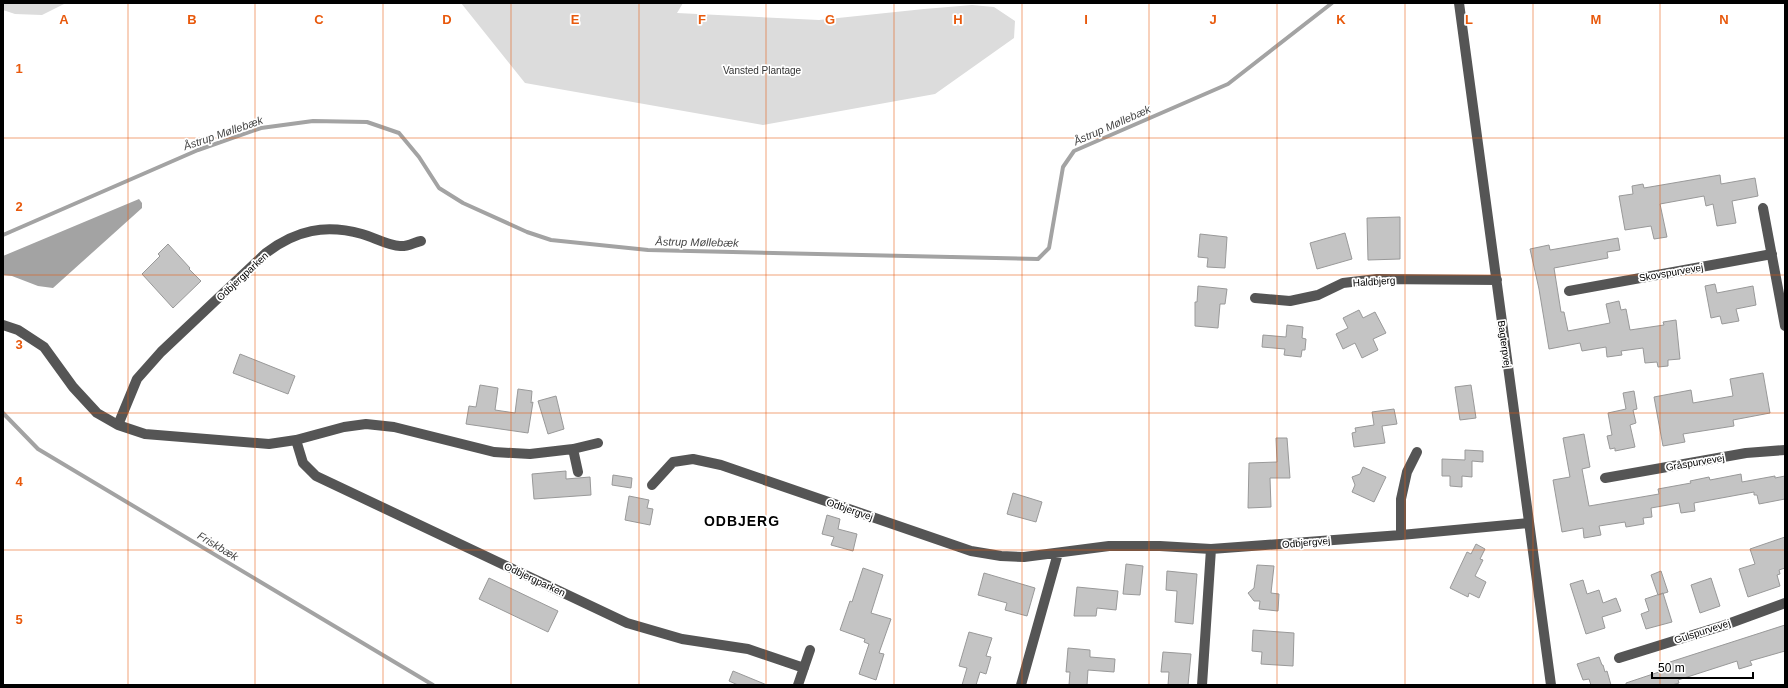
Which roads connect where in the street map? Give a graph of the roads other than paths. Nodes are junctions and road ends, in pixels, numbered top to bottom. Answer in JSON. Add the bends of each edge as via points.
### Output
{"nodes":[{"id":1,"x":1459,"y":3,"type":"edge"},
{"id":2,"x":1763,"y":208,"type":"dead end"},
{"id":3,"x":421,"y":241,"type":"dead end"},
{"id":4,"x":1772,"y":254,"type":"junction"},
{"id":5,"x":1496,"y":280,"type":"junction"},
{"id":6,"x":1781,"y":286,"type":"edge"},
{"id":7,"x":1569,"y":291,"type":"dead end"},
{"id":8,"x":1255,"y":298,"type":"dead end"},
{"id":9,"x":3,"y":325,"type":"edge"},
{"id":10,"x":1785,"y":326,"type":"edge"},
{"id":11,"x":118,"y":425,"type":"junction"},
{"id":12,"x":296,"y":440,"type":"junction"},
{"id":13,"x":598,"y":443,"type":"dead end"},
{"id":14,"x":573,"y":449,"type":"junction"},
{"id":15,"x":1785,"y":450,"type":"edge"},
{"id":16,"x":1417,"y":452,"type":"dead end"},
{"id":17,"x":578,"y":472,"type":"dead end"},
{"id":18,"x":1605,"y":478,"type":"dead end"},
{"id":19,"x":652,"y":484,"type":"dead end"},
{"id":20,"x":1529,"y":523,"type":"junction"},
{"id":21,"x":1402,"y":535,"type":"junction"},
{"id":22,"x":1211,"y":549,"type":"junction"},
{"id":23,"x":1058,"y":553,"type":"junction"},
{"id":24,"x":1785,"y":603,"type":"edge"},
{"id":25,"x":810,"y":650,"type":"dead end"},
{"id":26,"x":1619,"y":658,"type":"dead end"},
{"id":27,"x":804,"y":668,"type":"junction"},
{"id":28,"x":798,"y":685,"type":"edge"},
{"id":29,"x":1021,"y":685,"type":"edge"},
{"id":30,"x":1202,"y":685,"type":"edge"},
{"id":31,"x":1551,"y":685,"type":"edge"}],
"edges":[{"from":1,"to":5,"type":"street","name":"Bagterpvej"},
{"from":2,"to":4,"type":"street"},
{"from":3,"to":11,"type":"street","name":"Odbjergparken","via":[[401,246],[362,234],[319,230],[282,241],[161,352],[137,379]]},
{"from":4,"to":6,"type":"street"},
{"from":4,"to":7,"type":"street","name":"Skovspurvevej"},
{"from":5,"to":8,"type":"street","name":"Haldbjerg","via":[[1377,279],[1343,283],[1318,295],[1290,301]]},
{"from":5,"to":20,"type":"street","name":"Bagterpvej"},
{"from":6,"to":10,"type":"street"},
{"from":9,"to":11,"type":"street","via":[[18,330],[44,347],[73,387],[97,413]]},
{"from":11,"to":12,"type":"street","via":[[145,434],[269,444]]},
{"from":12,"to":14,"type":"street","via":[[366,424],[394,427],[494,452],[530,454]]},
{"from":12,"to":27,"type":"street","name":"Odbjergparken","via":[[303,463],[316,476],[627,623],[682,639],[748,649]]},
{"from":13,"to":14,"type":"street"},
{"from":14,"to":17,"type":"street"},
{"from":15,"to":18,"type":"street","name":"Gråspurvevej","via":[[1746,453]]},
{"from":16,"to":21,"type":"street","via":[[1407,472],[1401,499]]},
{"from":19,"to":23,"type":"street","name":"Odbjergvej","via":[[673,462],[693,459],[721,465],[971,551],[1024,557]]},
{"from":20,"to":21,"type":"street","name":"Odbjergvej"},
{"from":20,"to":31,"type":"street","name":"Bagterpvej"},
{"from":21,"to":22,"type":"street","name":"Odbjergvej"},
{"from":22,"to":23,"type":"street","name":"Odbjergvej","via":[[1109,546]]},
{"from":22,"to":30,"type":"street"},
{"from":23,"to":29,"type":"street"},
{"from":24,"to":26,"type":"street","name":"Gulspurvevej"},
{"from":25,"to":27,"type":"street"},
{"from":27,"to":28,"type":"street"}]}
